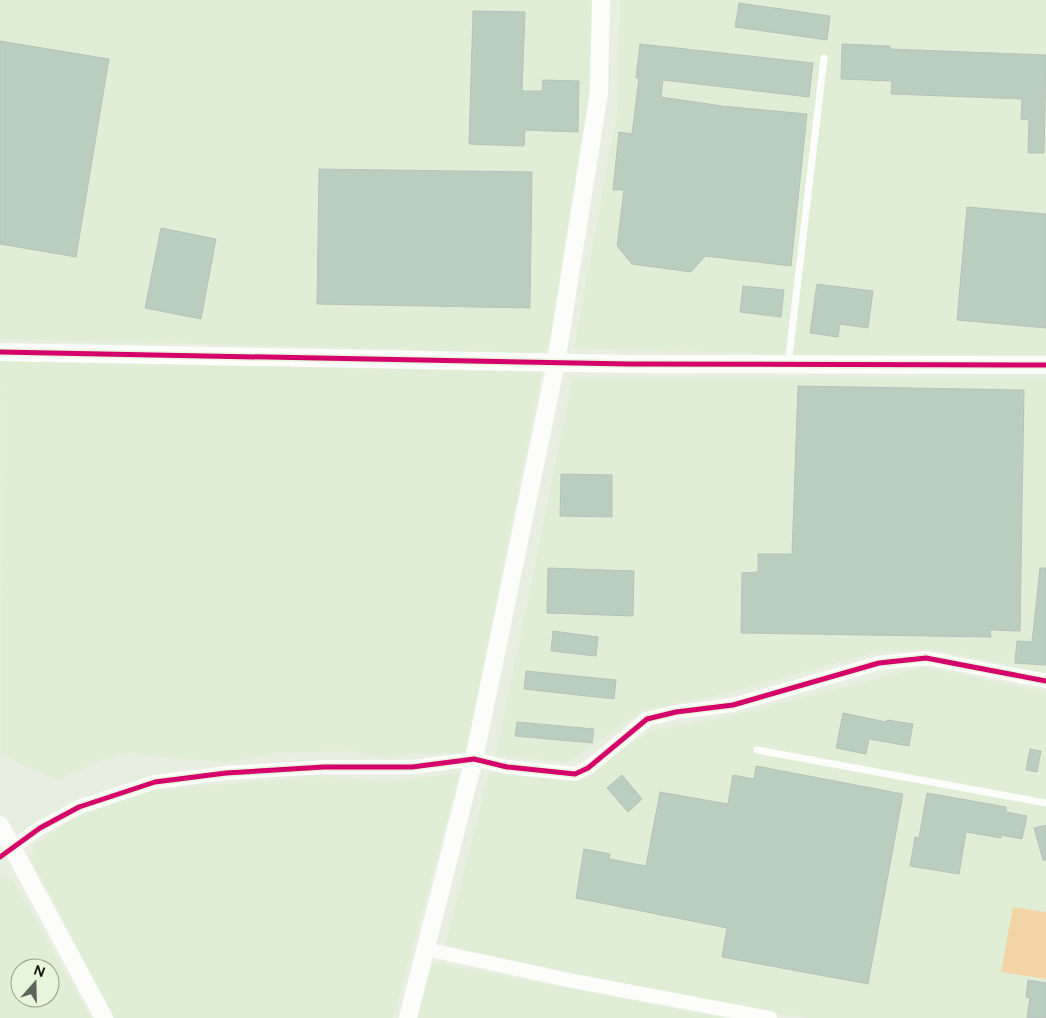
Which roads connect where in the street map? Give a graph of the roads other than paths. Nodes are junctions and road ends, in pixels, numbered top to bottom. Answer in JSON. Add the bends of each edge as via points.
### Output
{"nodes":[{"id":1,"x":601,"y":0,"type":"edge"},
{"id":2,"x":824,"y":58,"type":"dead end"},
{"id":3,"x":0,"y":352,"type":"edge"},
{"id":4,"x":556,"y":363,"type":"junction"},
{"id":5,"x":788,"y":366,"type":"junction"},
{"id":6,"x":1046,"y":366,"type":"edge"},
{"id":7,"x":1046,"y":681,"type":"edge"},
{"id":8,"x":757,"y":750,"type":"dead end"},
{"id":9,"x":474,"y":759,"type":"junction"},
{"id":10,"x":1046,"y":804,"type":"edge"},
{"id":11,"x":0,"y":826,"type":"edge"},
{"id":12,"x":6,"y":853,"type":"edge"},
{"id":13,"x":425,"y":949,"type":"junction"},
{"id":14,"x":104,"y":1018,"type":"edge"},
{"id":15,"x":408,"y":1018,"type":"edge"},
{"id":16,"x":770,"y":1018,"type":"edge"}],
"edges":[{"from":1,"to":4,"type":"street","via":[[599,93]]},
{"from":2,"to":5,"type":"lane"},
{"from":3,"to":4,"type":"street"},
{"from":4,"to":5,"type":"street"},
{"from":4,"to":9,"type":"street"},
{"from":5,"to":6,"type":"street"},
{"from":7,"to":9,"type":"street","via":[[926,658],[879,663],[733,705],[647,718],[588,768],[575,774]]},
{"from":8,"to":10,"type":"lane"},
{"from":9,"to":12,"type":"street","via":[[412,767],[324,767],[226,773],[155,782],[79,807],[40,828]]},
{"from":9,"to":13,"type":"street"},
{"from":11,"to":12,"type":"street"},
{"from":12,"to":14,"type":"street"},
{"from":13,"to":15,"type":"street"},
{"from":13,"to":16,"type":"street"}]}
